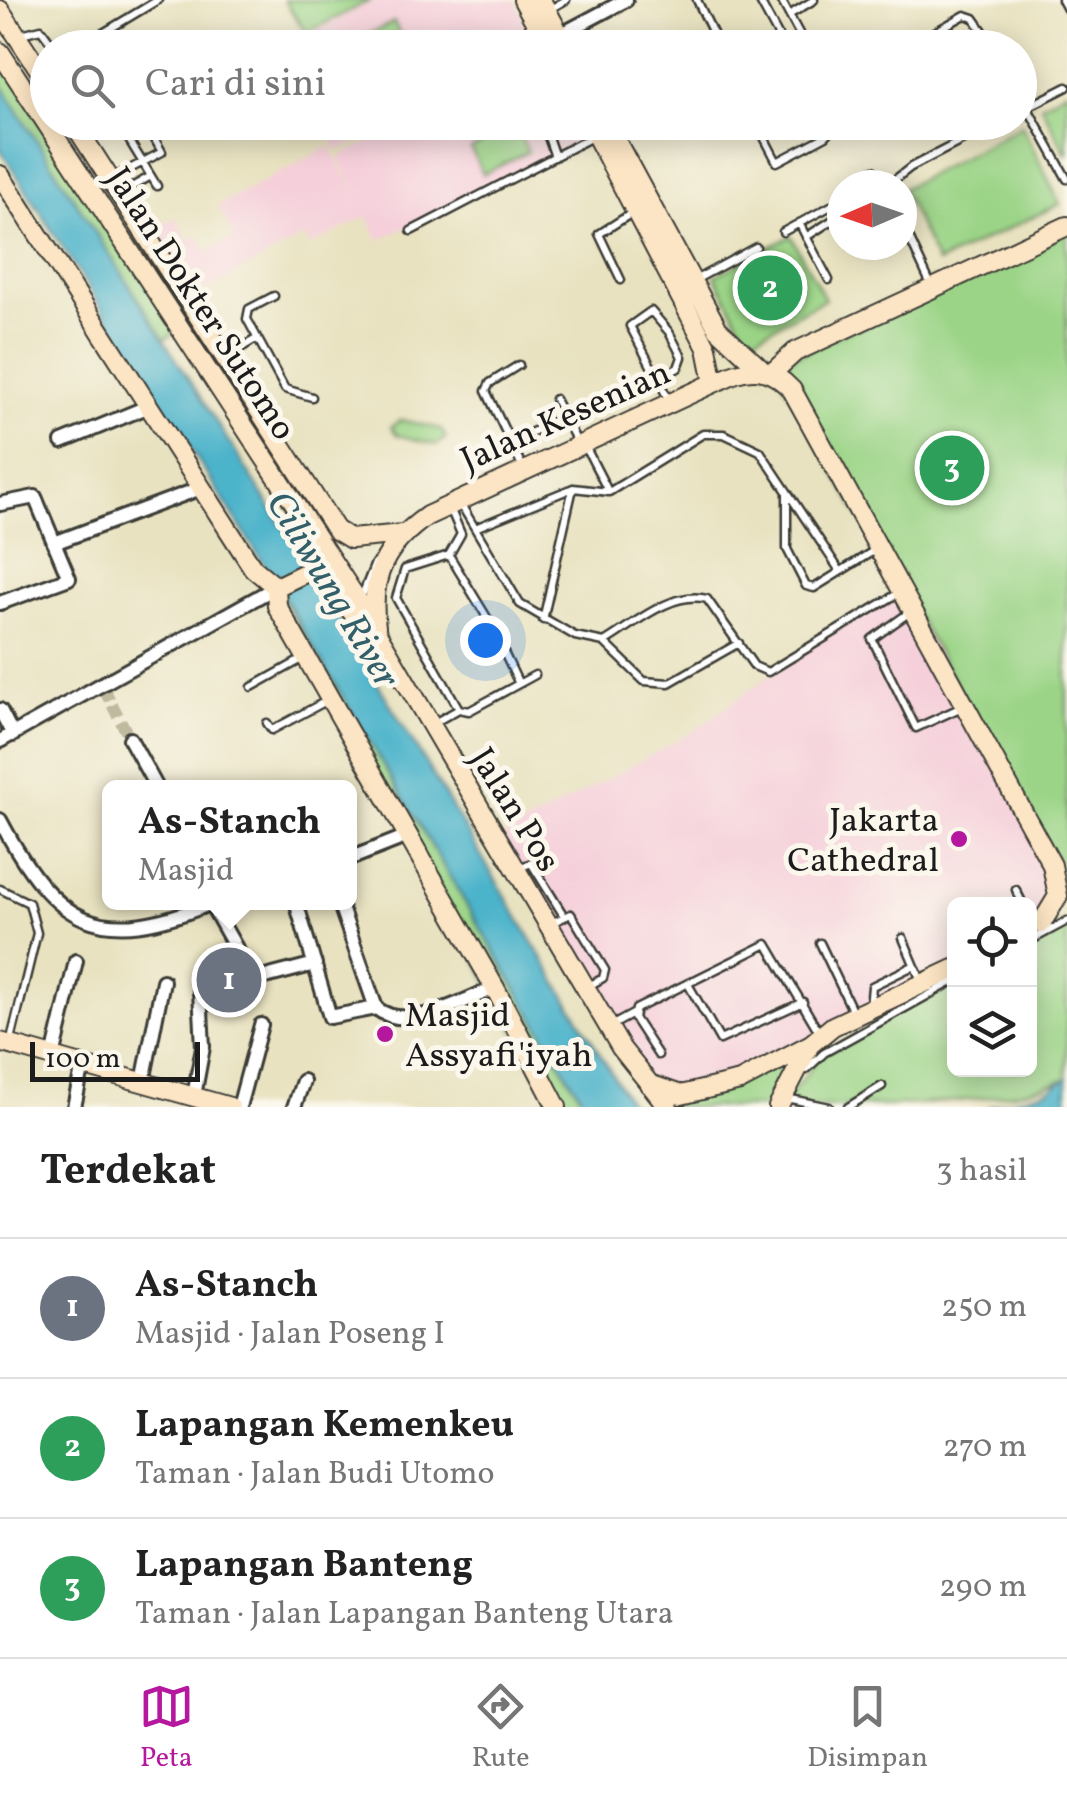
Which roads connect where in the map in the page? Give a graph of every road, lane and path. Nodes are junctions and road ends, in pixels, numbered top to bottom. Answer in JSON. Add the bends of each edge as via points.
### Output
{"nodes":[{"id":1,"x":158,"y":0,"type":"edge"},
{"id":2,"x":524,"y":0,"type":"edge"},
{"id":3,"x":566,"y":0,"type":"edge"},
{"id":4,"x":626,"y":0,"type":"edge"},
{"id":5,"x":697,"y":0,"type":"edge"},
{"id":6,"x":759,"y":0,"type":"edge"},
{"id":7,"x":781,"y":0,"type":"edge"},
{"id":8,"x":814,"y":0,"type":"edge"},
{"id":9,"x":1062,"y":0,"type":"edge"},
{"id":10,"x":544,"y":5,"type":"edge"},
{"id":11,"x":1067,"y":8,"type":"edge"},
{"id":12,"x":0,"y":11,"type":"edge"},
{"id":13,"x":789,"y":15,"type":"junction"},
{"id":14,"x":108,"y":30,"type":"edge"},
{"id":15,"x":548,"y":30,"type":"edge"},
{"id":16,"x":554,"y":30,"type":"edge"},
{"id":17,"x":579,"y":30,"type":"edge"},
{"id":18,"x":711,"y":30,"type":"edge"},
{"id":19,"x":775,"y":30,"type":"edge"},
{"id":20,"x":797,"y":30,"type":"edge"},
{"id":21,"x":938,"y":30,"type":"edge"},
{"id":22,"x":982,"y":30,"type":"edge"},
{"id":23,"x":30,"y":32,"type":"edge"},
{"id":24,"x":16,"y":36,"type":"junction"},
{"id":25,"x":0,"y":52,"type":"edge"},
{"id":26,"x":30,"y":54,"type":"edge"},
{"id":27,"x":1067,"y":87,"type":"edge"},
{"id":28,"x":30,"y":98,"type":"edge"},
{"id":29,"x":1037,"y":102,"type":"edge"},
{"id":30,"x":1037,"y":130,"type":"edge"},
{"id":31,"x":57,"y":140,"type":"edge"},
{"id":32,"x":85,"y":140,"type":"edge"},
{"id":33,"x":129,"y":140,"type":"edge"},
{"id":34,"x":156,"y":140,"type":"edge"},
{"id":35,"x":549,"y":140,"type":"edge"},
{"id":36,"x":578,"y":140,"type":"edge"},
{"id":37,"x":603,"y":140,"type":"edge"},
{"id":38,"x":604,"y":140,"type":"edge"},
{"id":39,"x":766,"y":140,"type":"edge"},
{"id":40,"x":819,"y":140,"type":"edge"},
{"id":41,"x":963,"y":140,"type":"edge"},
{"id":42,"x":555,"y":156,"type":"junction"},
{"id":43,"x":142,"y":162,"type":"junction"},
{"id":44,"x":905,"y":170,"type":"edge"},
{"id":45,"x":150,"y":176,"type":"junction"},
{"id":46,"x":1,"y":178,"type":"edge"},
{"id":47,"x":1067,"y":180,"type":"edge"},
{"id":48,"x":115,"y":186,"type":"junction"},
{"id":49,"x":157,"y":186,"type":"dead end"},
{"id":50,"x":827,"y":208,"type":"edge"},
{"id":51,"x":636,"y":210,"type":"junction"},
{"id":52,"x":799,"y":224,"type":"junction"},
{"id":53,"x":827,"y":224,"type":"edge"},
{"id":54,"x":1067,"y":226,"type":"edge"},
{"id":55,"x":411,"y":231,"type":"dead end"},
{"id":56,"x":783,"y":232,"type":"dead end"},
{"id":57,"x":806,"y":237,"type":"junction"},
{"id":58,"x":756,"y":247,"type":"dead end"},
{"id":59,"x":917,"y":254,"type":"edge"},
{"id":60,"x":621,"y":280,"type":"dead end"},
{"id":61,"x":829,"y":280,"type":"dead end"},
{"id":62,"x":684,"y":286,"type":"junction"},
{"id":63,"x":933,"y":288,"type":"junction"},
{"id":64,"x":274,"y":296,"type":"dead end"},
{"id":65,"x":256,"y":339,"type":"junction"},
{"id":66,"x":226,"y":357,"type":"junction"},
{"id":67,"x":519,"y":365,"type":"dead end"},
{"id":68,"x":767,"y":371,"type":"junction"},
{"id":69,"x":658,"y":379,"type":"junction"},
{"id":70,"x":714,"y":383,"type":"junction"},
{"id":71,"x":312,"y":397,"type":"dead end"},
{"id":72,"x":555,"y":399,"type":"dead end"},
{"id":73,"x":671,"y":404,"type":"junction"},
{"id":74,"x":147,"y":407,"type":"junction"},
{"id":75,"x":563,"y":416,"type":"junction"},
{"id":76,"x":62,"y":442,"type":"dead end"},
{"id":77,"x":510,"y":443,"type":"junction"},
{"id":78,"x":581,"y":444,"type":"junction"},
{"id":79,"x":524,"y":469,"type":"junction"},
{"id":80,"x":201,"y":488,"type":"junction"},
{"id":81,"x":573,"y":488,"type":"junction"},
{"id":82,"x":608,"y":492,"type":"junction"},
{"id":83,"x":787,"y":492,"type":"junction"},
{"id":84,"x":453,"y":502,"type":"junction"},
{"id":85,"x":0,"y":504,"type":"edge"},
{"id":86,"x":475,"y":528,"type":"junction"},
{"id":87,"x":402,"y":534,"type":"junction"},
{"id":88,"x":317,"y":540,"type":"joint"},
{"id":89,"x":54,"y":543,"type":"junction"},
{"id":90,"x":880,"y":547,"type":"junction"},
{"id":91,"x":449,"y":555,"type":"junction"},
{"id":92,"x":840,"y":571,"type":"junction"},
{"id":93,"x":276,"y":587,"type":"junction"},
{"id":94,"x":904,"y":590,"type":"junction"},
{"id":95,"x":0,"y":604,"type":"edge"},
{"id":96,"x":360,"y":604,"type":"junction"},
{"id":97,"x":915,"y":609,"type":"junction"},
{"id":98,"x":543,"y":620,"type":"junction"},
{"id":99,"x":380,"y":642,"type":"junction"},
{"id":100,"x":604,"y":642,"type":"junction"},
{"id":101,"x":739,"y":643,"type":"junction"},
{"id":102,"x":307,"y":656,"type":"junction"},
{"id":103,"x":535,"y":674,"type":"dead end"},
{"id":104,"x":518,"y":682,"type":"junction"},
{"id":105,"x":252,"y":688,"type":"dead end"},
{"id":106,"x":331,"y":698,"type":"junction"},
{"id":107,"x":967,"y":704,"type":"junction"},
{"id":108,"x":459,"y":709,"type":"junction"},
{"id":109,"x":0,"y":710,"type":"edge"},
{"id":110,"x":267,"y":723,"type":"dead end"},
{"id":111,"x":428,"y":727,"type":"junction"},
{"id":112,"x":6,"y":738,"type":"edge"},
{"id":113,"x":130,"y":739,"type":"tunnel mouth"},
{"id":114,"x":153,"y":780,"type":"edge"},
{"id":115,"x":0,"y":820,"type":"edge"},
{"id":116,"x":410,"y":835,"type":"junction"},
{"id":117,"x":1041,"y":842,"type":"junction"},
{"id":118,"x":357,"y":856,"type":"edge"},
{"id":119,"x":1067,"y":866,"type":"edge"},
{"id":120,"x":0,"y":889,"type":"edge"},
{"id":121,"x":1016,"y":890,"type":"dead end"},
{"id":122,"x":1020,"y":897,"type":"edge"},
{"id":123,"x":191,"y":910,"type":"edge"},
{"id":124,"x":216,"y":910,"type":"edge"},
{"id":125,"x":298,"y":910,"type":"edge"},
{"id":126,"x":343,"y":910,"type":"edge"},
{"id":127,"x":1067,"y":910,"type":"edge"},
{"id":128,"x":556,"y":920,"type":"junction"},
{"id":129,"x":1067,"y":922,"type":"edge"},
{"id":130,"x":1037,"y":924,"type":"edge"},
{"id":131,"x":1037,"y":928,"type":"edge"},
{"id":132,"x":1037,"y":930,"type":"edge"},
{"id":133,"x":903,"y":938,"type":"dead end"},
{"id":134,"x":820,"y":943,"type":"dead end"},
{"id":135,"x":76,"y":961,"type":"dead end"},
{"id":136,"x":314,"y":964,"type":"junction"},
{"id":137,"x":913,"y":966,"type":"junction"},
{"id":138,"x":947,"y":972,"type":"edge"},
{"id":139,"x":162,"y":981,"type":"dead end"},
{"id":140,"x":688,"y":984,"type":"junction"},
{"id":141,"x":923,"y":984,"type":"junction"},
{"id":142,"x":947,"y":985,"type":"edge"},
{"id":143,"x":496,"y":988,"type":"junction"},
{"id":144,"x":586,"y":988,"type":"junction"},
{"id":145,"x":200,"y":991,"type":"dead end"},
{"id":146,"x":803,"y":1002,"type":"junction"},
{"id":147,"x":376,"y":1008,"type":"junction"},
{"id":148,"x":863,"y":1012,"type":"junction"},
{"id":149,"x":633,"y":1014,"type":"junction"},
{"id":150,"x":261,"y":1025,"type":"dead end"},
{"id":151,"x":608,"y":1027,"type":"junction"},
{"id":152,"x":815,"y":1039,"type":"junction"},
{"id":153,"x":5,"y":1043,"type":"edge"},
{"id":154,"x":658,"y":1055,"type":"dead end"},
{"id":155,"x":53,"y":1057,"type":"junction"},
{"id":156,"x":83,"y":1065,"type":"junction"},
{"id":157,"x":303,"y":1081,"type":"dead end"},
{"id":158,"x":142,"y":1082,"type":"junction"},
{"id":159,"x":648,"y":1084,"type":"junction"},
{"id":160,"x":882,"y":1086,"type":"dead end"},
{"id":161,"x":195,"y":1100,"type":"edge"},
{"id":162,"x":782,"y":1102,"type":"edge"},
{"id":163,"x":74,"y":1107,"type":"edge"},
{"id":164,"x":230,"y":1107,"type":"edge"},
{"id":165,"x":239,"y":1107,"type":"edge"},
{"id":166,"x":294,"y":1107,"type":"edge"},
{"id":167,"x":557,"y":1107,"type":"edge"},
{"id":168,"x":668,"y":1107,"type":"edge"},
{"id":169,"x":828,"y":1107,"type":"edge"},
{"id":170,"x":848,"y":1107,"type":"edge"}],
"edges":[{"from":1,"to":14,"type":"lane"},
{"from":2,"to":15,"type":"main road"},
{"from":3,"to":10,"type":"lane"},
{"from":4,"to":17,"type":"street"},
{"from":5,"to":18,"type":"lane"},
{"from":6,"to":19,"type":"lane"},
{"from":7,"to":13,"type":"lane"},
{"from":8,"to":13,"type":"lane"},
{"from":9,"to":11,"type":"lane"},
{"from":10,"to":16,"type":"main road"},
{"from":12,"to":24,"type":"main road"},
{"from":13,"to":20,"type":"lane"},
{"from":21,"to":22,"type":"lane","via":[[965,15]]},
{"from":23,"to":24,"type":"lane"},
{"from":24,"to":26,"type":"main road"},
{"from":25,"to":28,"type":"main road","name":"Jalan Dokter Sutomo"},
{"from":27,"to":29,"type":"lane"},
{"from":30,"to":47,"type":"lane"},
{"from":31,"to":88,"type":"main road","name":"Jalan Dokter Sutomo"},
{"from":32,"to":48,"type":"main road","name":"Jalan Dokter Sutomo"},
{"from":33,"to":43,"type":"lane"},
{"from":34,"to":43,"type":"lane","via":[[162,152]]},
{"from":35,"to":42,"type":"lane"},
{"from":36,"to":42,"type":"lane"},
{"from":37,"to":51,"type":"main road"},
{"from":38,"to":62,"type":"main road"},
{"from":39,"to":40,"type":"lane","via":[[778,162]]},
{"from":41,"to":44,"type":"lane"},
{"from":42,"to":55,"type":"lane"},
{"from":43,"to":45,"type":"lane"},
{"from":43,"to":48,"type":"lane"},
{"from":45,"to":48,"type":"lane"},
{"from":45,"to":49,"type":"lane"},
{"from":46,"to":74,"type":"main road"},
{"from":48,"to":66,"type":"main road","name":"Jalan Dokter Sutomo"},
{"from":50,"to":52,"type":"lane"},
{"from":51,"to":60,"type":"lane","via":[[599,234]]},
{"from":51,"to":62,"type":"main road"},
{"from":52,"to":56,"type":"lane"},
{"from":52,"to":57,"type":"lane"},
{"from":53,"to":57,"type":"lane"},
{"from":54,"to":63,"type":"main road","name":"Jalan Kesenian"},
{"from":57,"to":61,"type":"lane"},
{"from":58,"to":62,"type":"lane"},
{"from":59,"to":63,"type":"lane"},
{"from":62,"to":68,"type":"main road","via":[[726,340]]},
{"from":62,"to":70,"type":"main road"},
{"from":63,"to":68,"type":"main road","name":"Jalan Kesenian"},
{"from":64,"to":65,"type":"lane","via":[[246,313]]},
{"from":65,"to":66,"type":"lane"},
{"from":65,"to":71,"type":"lane","via":[[285,389]]},
{"from":66,"to":87,"type":"main road","name":"Jalan Dokter Sutomo","via":[[336,530],[351,538]]},
{"from":67,"to":77,"type":"lane","via":[[486,390]]},
{"from":68,"to":70,"type":"main road","name":"Jalan Kesenian","via":[[745,370]]},
{"from":68,"to":90,"type":"main road","via":[[792,390]]},
{"from":69,"to":69,"type":"lane","via":[[630,326],[651,311],[682,357],[678,368]]},
{"from":69,"to":73,"type":"lane"},
{"from":70,"to":73,"type":"main road","name":"Jalan Kesenian"},
{"from":72,"to":75,"type":"lane"},
{"from":73,"to":78,"type":"main road","name":"Jalan Kesenian"},
{"from":74,"to":76,"type":"street"},
{"from":74,"to":80,"type":"main road"},
{"from":75,"to":77,"type":"lane"},
{"from":75,"to":78,"type":"lane"},
{"from":77,"to":79,"type":"lane"},
{"from":78,"to":79,"type":"main road","name":"Jalan Kesenian"},
{"from":78,"to":82,"type":"lane"},
{"from":79,"to":84,"type":"main road","name":"Jalan Kesenian"},
{"from":80,"to":89,"type":"street"},
{"from":80,"to":93,"type":"main road","via":[[253,568]]},
{"from":81,"to":82,"type":"lane"},
{"from":81,"to":86,"type":"lane"},
{"from":81,"to":98,"type":"lane"},
{"from":82,"to":83,"type":"lane","via":[[703,434],[743,439],[760,451]]},
{"from":83,"to":92,"type":"lane"},
{"from":83,"to":92,"type":"lane","via":[[787,548],[806,586],[814,588]]},
{"from":84,"to":86,"type":"lane"},
{"from":84,"to":87,"type":"main road","name":"Jalan Kesenian"},
{"from":84,"to":91,"type":"lane","via":[[461,534]]},
{"from":85,"to":89,"type":"street","via":[[36,497]]},
{"from":86,"to":98,"type":"lane","via":[[520,604]]},
{"from":87,"to":96,"type":"lane","via":[[379,556]]},
{"from":87,"to":99,"type":"main road","via":[[381,561],[375,582]]},
{"from":88,"to":96,"type":"main road","name":"Jalan Pos"},
{"from":89,"to":95,"type":"street","via":[[68,580]]},
{"from":90,"to":92,"type":"lane"},
{"from":90,"to":94,"type":"main road"},
{"from":91,"to":104,"type":"lane"},
{"from":91,"to":108,"type":"lane","via":[[406,569],[396,598]]},
{"from":93,"to":99,"type":"main road","via":[[314,568]]},
{"from":93,"to":102,"type":"main road","via":[[278,606]]},
{"from":93,"to":112,"type":"street"},
{"from":94,"to":97,"type":"main road"},
{"from":94,"to":101,"type":"lane","via":[[768,672],[754,666]]},
{"from":96,"to":99,"type":"main road","name":"Jalan Pos"},
{"from":97,"to":107,"type":"main road"},
{"from":97,"to":107,"type":"lane","via":[[872,640],[916,728]]},
{"from":98,"to":100,"type":"lane"},
{"from":99,"to":111,"type":"main road","name":"Jalan Pos"},
{"from":100,"to":101,"type":"lane","via":[[639,678],[669,683]]},
{"from":100,"to":101,"type":"lane","via":[[672,602],[697,597]]},
{"from":102,"to":105,"type":"lane"},
{"from":102,"to":106,"type":"main road"},
{"from":103,"to":104,"type":"lane"},
{"from":104,"to":108,"type":"lane","via":[[469,711]]},
{"from":106,"to":110,"type":"lane","via":[[272,730]]},
{"from":106,"to":116,"type":"main road"},
{"from":107,"to":117,"type":"main road"},
{"from":108,"to":111,"type":"lane"},
{"from":109,"to":112,"type":"street"},
{"from":111,"to":128,"type":"main road","name":"Jalan Pos","via":[[516,870]]},
{"from":113,"to":114,"type":"street"},
{"from":115,"to":123,"type":"street","via":[[37,884],[68,910],[99,924],[144,926]]},
{"from":116,"to":118,"type":"street"},
{"from":116,"to":143,"type":"main road"},
{"from":117,"to":119,"type":"main road"},
{"from":117,"to":130,"type":"main road","via":[[1058,878],[1058,896]]},
{"from":120,"to":153,"type":"lane","via":[[29,903],[37,933]]},
{"from":121,"to":122,"type":"lane"},
{"from":124,"to":136,"type":"street","via":[[255,986]]},
{"from":125,"to":136,"type":"street"},
{"from":126,"to":147,"type":"street"},
{"from":127,"to":131,"type":"main road"},
{"from":128,"to":144,"type":"main road","name":"Jalan Pos"},
{"from":128,"to":144,"type":"lane","via":[[573,916],[605,970]]},
{"from":129,"to":132,"type":"lane"},
{"from":133,"to":137,"type":"lane"},
{"from":134,"to":148,"type":"lane"},
{"from":135,"to":155,"type":"street"},
{"from":136,"to":147,"type":"street","via":[[332,1019]]},
{"from":137,"to":141,"type":"lane"},
{"from":137,"to":148,"type":"lane","via":[[872,986]]},
{"from":138,"to":141,"type":"main road"},
{"from":139,"to":158,"type":"street"},
{"from":140,"to":146,"type":"lane","via":[[720,1040]]},
{"from":140,"to":146,"type":"lane","via":[[766,944]]},
{"from":140,"to":149,"type":"lane"},
{"from":141,"to":148,"type":"main road"},
{"from":142,"to":162,"type":"lane","via":[[820,1056]]},
{"from":143,"to":147,"type":"street","via":[[422,1015],[393,1017]]},
{"from":143,"to":167,"type":"main road"},
{"from":144,"to":151,"type":"main road","name":"Jalan Pos"},
{"from":145,"to":161,"type":"street","via":[[203,1047]]},
{"from":146,"to":152,"type":"lane"},
{"from":148,"to":152,"type":"main road"},
{"from":149,"to":151,"type":"lane"},
{"from":149,"to":154,"type":"lane"},
{"from":150,"to":165,"type":"street"},
{"from":151,"to":159,"type":"main road","name":"Jalan Pos"},
{"from":152,"to":159,"type":"main road","via":[[714,1090],[681,1095]]},
{"from":152,"to":162,"type":"main road"},
{"from":153,"to":155,"type":"main road"},
{"from":155,"to":156,"type":"main road"},
{"from":156,"to":158,"type":"main road"},
{"from":156,"to":163,"type":"street"},
{"from":157,"to":166,"type":"street"},
{"from":158,"to":161,"type":"main road"},
{"from":159,"to":168,"type":"main road","name":"Jalan Pos"},
{"from":160,"to":170,"type":"lane"},
{"from":161,"to":164,"type":"main road"},
{"from":162,"to":169,"type":"lane"}]}
